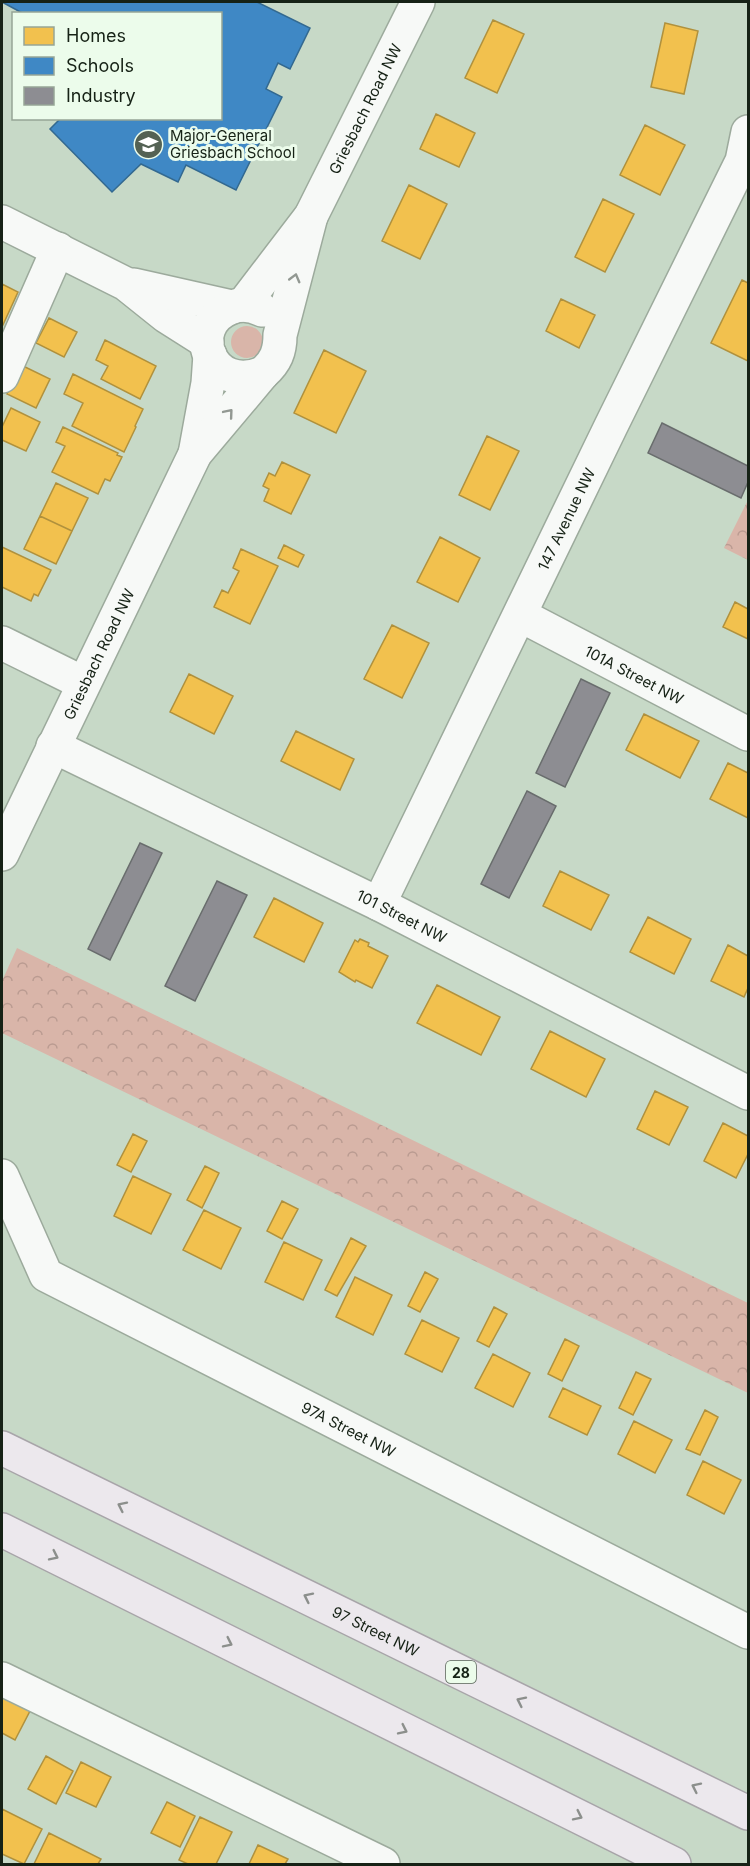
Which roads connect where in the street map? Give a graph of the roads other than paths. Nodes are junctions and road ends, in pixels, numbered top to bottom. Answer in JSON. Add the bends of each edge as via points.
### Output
{"nodes":[{"id":1,"x":418,"y":2,"type":"edge"},
{"id":2,"x":748,"y":132,"type":"edge"},
{"id":3,"x":311,"y":216,"type":"junction"},
{"id":4,"x":2,"y":222,"type":"edge"},
{"id":5,"x":58,"y":249,"type":"junction"},
{"id":6,"x":126,"y":284,"type":"junction"},
{"id":7,"x":237,"y":306,"type":"junction"},
{"id":8,"x":280,"y":334,"type":"junction"},
{"id":9,"x":208,"y":349,"type":"junction"},
{"id":10,"x":263,"y":373,"type":"junction"},
{"id":11,"x":2,"y":376,"type":"edge"},
{"id":12,"x":195,"y":454,"type":"junction"},
{"id":13,"x":520,"y":615,"type":"junction"},
{"id":14,"x":2,"y":643,"type":"edge"},
{"id":15,"x":83,"y":683,"type":"junction"},
{"id":16,"x":748,"y":734,"type":"edge"},
{"id":17,"x":53,"y":746,"type":"junction"},
{"id":18,"x":2,"y":854,"type":"edge"},
{"id":19,"x":379,"y":904,"type":"junction"},
{"id":20,"x":748,"y":1093,"type":"edge"},
{"id":21,"x":2,"y":1176,"type":"edge"},
{"id":22,"x":2,"y":1448,"type":"edge"},
{"id":23,"x":2,"y":1530,"type":"edge"},
{"id":24,"x":748,"y":1632,"type":"edge"},
{"id":25,"x":2,"y":1679,"type":"edge"},
{"id":26,"x":748,"y":1813,"type":"edge"},
{"id":27,"x":383,"y":1864,"type":"edge"},
{"id":28,"x":674,"y":1864,"type":"edge"}],
"edges":[{"from":1,"to":3,"type":"street","name":"Griesbach Road NW"},
{"from":2,"to":13,"type":"street","name":"147 Avenue NW","via":[[742,160]]},
{"from":3,"to":7,"type":"street","name":"Griesbach Road NW"},
{"from":8,"to":3,"type":"street","name":"Griesbach Road NW","one_way":true},
{"from":4,"to":5,"type":"street"},
{"from":5,"to":6,"type":"street"},
{"from":5,"to":11,"type":"street"},
{"from":6,"to":7,"type":"street"},
{"from":6,"to":9,"type":"street"},
{"from":7,"to":8,"type":"street","via":[[248,305],[269,314]]},
{"from":7,"to":9,"type":"street","name":"Griesbach Road NW","via":[[216,316],[210,326]]},
{"from":8,"to":10,"type":"street","name":"Griesbach Road NW","via":[[277,356]]},
{"from":9,"to":10,"type":"street","via":[[219,369],[229,375],[240,378]]},
{"from":9,"to":12,"type":"street","name":"Griesbach Road NW","via":[[208,383]]},
{"from":12,"to":10,"type":"street","name":"Griesbach Road NW","one_way":true},
{"from":12,"to":15,"type":"street","name":"Griesbach Road NW"},
{"from":13,"to":16,"type":"street","name":"101A Street NW"},
{"from":13,"to":19,"type":"street","name":"147 Avenue NW"},
{"from":14,"to":15,"type":"street"},
{"from":15,"to":17,"type":"street","name":"Griesbach Road NW"},
{"from":17,"to":18,"type":"street","name":"Griesbach Road NW"},
{"from":17,"to":19,"type":"street","name":"101 Street NW"},
{"from":19,"to":20,"type":"street","name":"101 Street NW"},
{"from":21,"to":24,"type":"street","name":"97A Street NW","via":[[46,1275]]},
{"from":26,"to":22,"type":"main road","name":"97 Street NW","number":"28","one_way":true},
{"from":23,"to":28,"type":"main road","one_way":true},
{"from":25,"to":27,"type":"street"}]}
